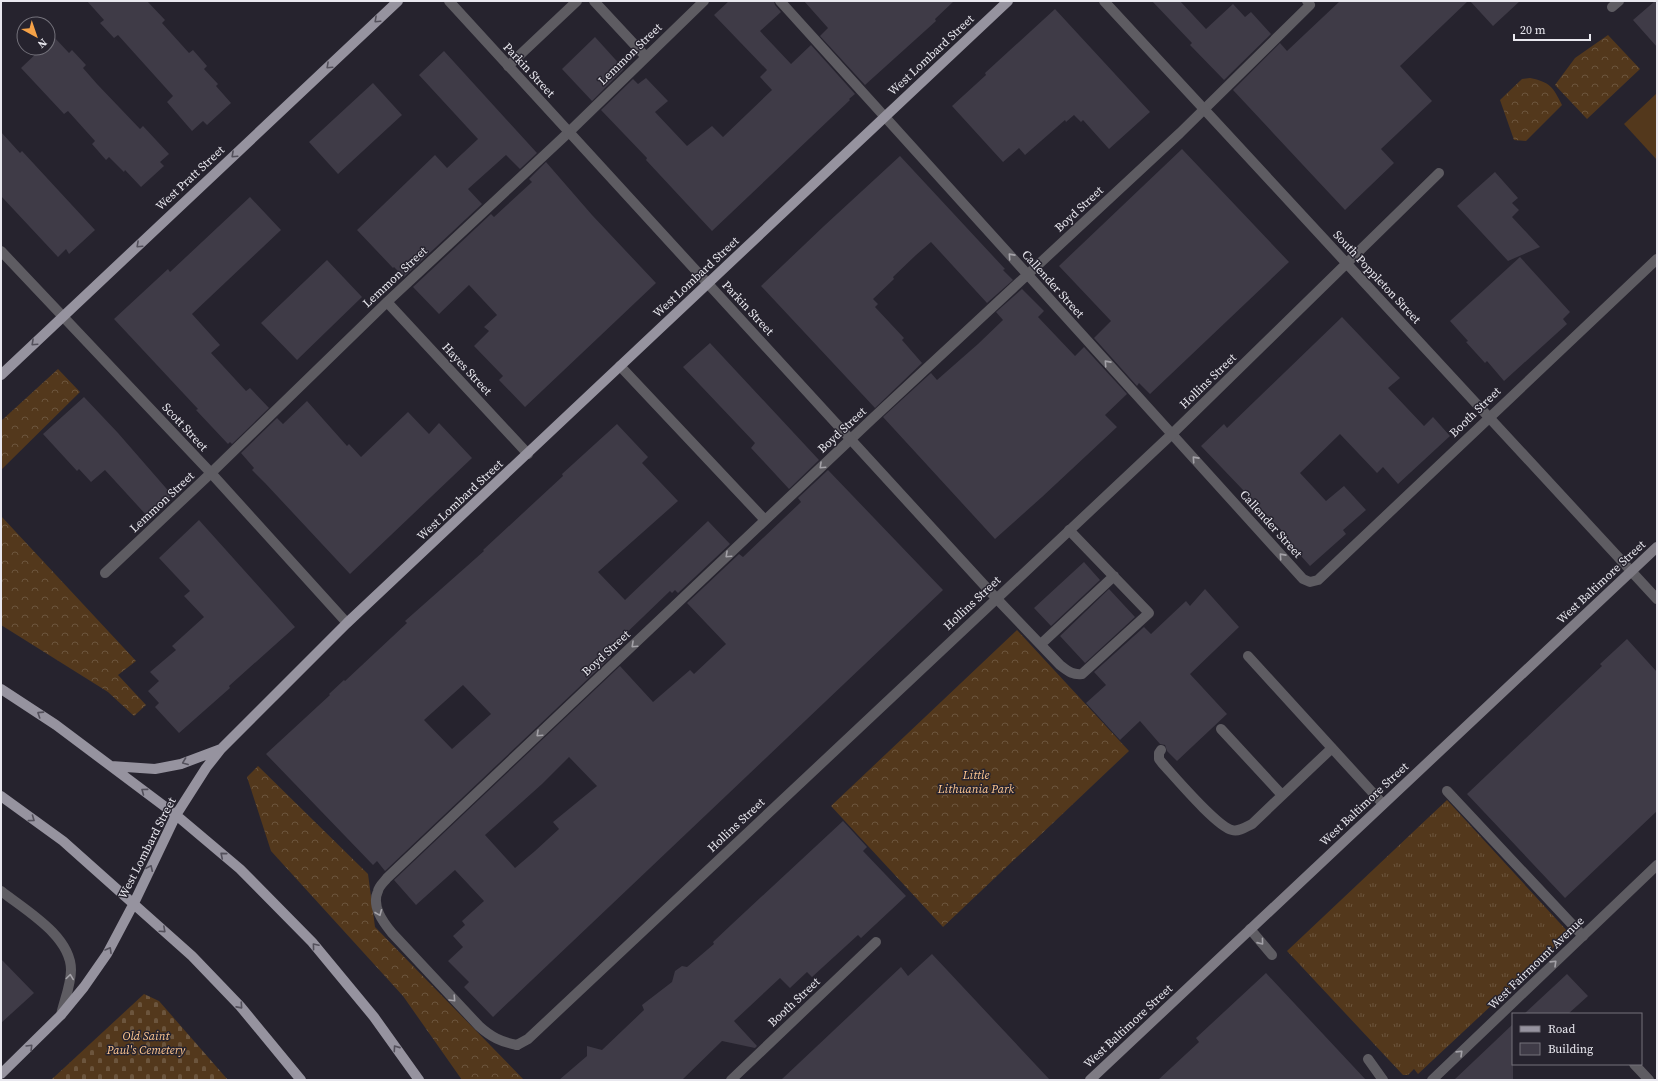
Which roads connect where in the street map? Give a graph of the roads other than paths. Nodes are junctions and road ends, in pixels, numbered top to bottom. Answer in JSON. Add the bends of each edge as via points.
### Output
{"nodes":[{"id":1,"x":398,"y":1,"type":"edge"},
{"id":2,"x":449,"y":1,"type":"edge"},
{"id":3,"x":577,"y":1,"type":"edge"},
{"id":4,"x":594,"y":1,"type":"edge"},
{"id":5,"x":704,"y":1,"type":"edge"},
{"id":6,"x":780,"y":1,"type":"edge"},
{"id":7,"x":1008,"y":1,"type":"edge"},
{"id":8,"x":1104,"y":1,"type":"edge"},
{"id":9,"x":1307,"y":1,"type":"edge"},
{"id":10,"x":646,"y":57,"type":"junction"},
{"id":11,"x":508,"y":66,"type":"junction"},
{"id":12,"x":1205,"y":110,"type":"junction"},
{"id":13,"x":884,"y":117,"type":"junction"},
{"id":14,"x":569,"y":132,"type":"junction"},
{"id":15,"x":1438,"y":173,"type":"dead end"},
{"id":16,"x":1,"y":251,"type":"edge"},
{"id":17,"x":1657,"y":259,"type":"edge"},
{"id":18,"x":1346,"y":263,"type":"junction"},
{"id":19,"x":1028,"y":275,"type":"junction"},
{"id":20,"x":708,"y":284,"type":"junction"},
{"id":21,"x":387,"y":302,"type":"junction"},
{"id":22,"x":63,"y":317,"type":"junction"},
{"id":23,"x":620,"y":366,"type":"junction"},
{"id":24,"x":1,"y":375,"type":"edge"},
{"id":25,"x":1489,"y":417,"type":"junction"},
{"id":26,"x":1172,"y":434,"type":"junction"},
{"id":27,"x":851,"y":439,"type":"junction"},
{"id":28,"x":528,"y":454,"type":"junction"},
{"id":29,"x":211,"y":473,"type":"junction"},
{"id":30,"x":765,"y":520,"type":"junction"},
{"id":31,"x":1069,"y":530,"type":"junction"},
{"id":32,"x":1657,"y":547,"type":"edge"},
{"id":33,"x":1631,"y":571,"type":"junction"},
{"id":34,"x":105,"y":573,"type":"dead end"},
{"id":35,"x":1114,"y":576,"type":"junction"},
{"id":36,"x":1310,"y":582,"type":"joint"},
{"id":37,"x":996,"y":598,"type":"junction"},
{"id":38,"x":1657,"y":599,"type":"edge"},
{"id":39,"x":347,"y":623,"type":"junction"},
{"id":40,"x":1041,"y":644,"type":"junction"},
{"id":41,"x":1248,"y":656,"type":"dead end"},
{"id":42,"x":1,"y":689,"type":"edge"},
{"id":43,"x":1221,"y":729,"type":"dead end"},
{"id":44,"x":1332,"y":748,"type":"junction"},
{"id":45,"x":221,"y":749,"type":"junction"},
{"id":46,"x":1161,"y":750,"type":"dead end"},
{"id":47,"x":111,"y":766,"type":"junction"},
{"id":48,"x":1447,"y":790,"type":"dead end"},
{"id":49,"x":1282,"y":795,"type":"junction"},
{"id":50,"x":1,"y":796,"type":"edge"},
{"id":51,"x":1384,"y":804,"type":"junction"},
{"id":52,"x":176,"y":815,"type":"junction"},
{"id":53,"x":1657,"y":865,"type":"edge"},
{"id":54,"x":1,"y":891,"type":"edge"},
{"id":55,"x":134,"y":903,"type":"junction"},
{"id":56,"x":1250,"y":929,"type":"junction"},
{"id":57,"x":1583,"y":936,"type":"junction"},
{"id":58,"x":876,"y":942,"type":"dead end"},
{"id":59,"x":1272,"y":955,"type":"dead end"},
{"id":60,"x":61,"y":1015,"type":"junction"},
{"id":61,"x":517,"y":1045,"type":"joint"},
{"id":62,"x":1368,"y":1059,"type":"dead end"},
{"id":63,"x":1635,"y":1065,"type":"edge"},
{"id":64,"x":1,"y":1074,"type":"edge"},
{"id":65,"x":301,"y":1080,"type":"edge"},
{"id":66,"x":419,"y":1080,"type":"edge"},
{"id":67,"x":731,"y":1080,"type":"edge"},
{"id":68,"x":1090,"y":1080,"type":"edge"},
{"id":69,"x":1383,"y":1080,"type":"edge"},
{"id":70,"x":1432,"y":1080,"type":"edge"},
{"id":71,"x":1649,"y":1080,"type":"edge"}],
"edges":[{"from":1,"to":22,"type":"main road","name":"West Pratt Street","one_way":true},
{"from":2,"to":11,"type":"street","name":"Parkin Street"},
{"from":3,"to":11,"type":"street"},
{"from":4,"to":10,"type":"street"},
{"from":5,"to":10,"type":"street","name":"Lemmon Street"},
{"from":6,"to":13,"type":"street","name":"Callender Street"},
{"from":7,"to":13,"type":"main road","name":"West Lombard Street"},
{"from":8,"to":12,"type":"street","name":"South Poppleton Street"},
{"from":9,"to":12,"type":"street","name":"Boyd Street","via":[[1310,5]]},
{"from":10,"to":14,"type":"street","name":"Lemmon Street"},
{"from":11,"to":14,"type":"street","name":"Parkin Street"},
{"from":12,"to":18,"type":"street","name":"South Poppleton Street"},
{"from":12,"to":19,"type":"street","name":"Boyd Street"},
{"from":19,"to":13,"type":"street","name":"Callender Street","one_way":true},
{"from":13,"to":20,"type":"main road","name":"West Lombard Street"},
{"from":14,"to":20,"type":"street","name":"Parkin Street"},
{"from":14,"to":21,"type":"street","name":"Lemmon Street"},
{"from":15,"to":18,"type":"street","name":"Hollins Street"},
{"from":16,"to":22,"type":"street","name":"Scott Street"},
{"from":17,"to":25,"type":"street","name":"Booth Street"},
{"from":18,"to":25,"type":"street","name":"South Poppleton Street"},
{"from":18,"to":26,"type":"street","name":"Hollins Street"},
{"from":26,"to":19,"type":"street","name":"Callender Street","one_way":true},
{"from":19,"to":27,"type":"street","name":"Boyd Street"},
{"from":20,"to":23,"type":"main road","name":"West Lombard Street"},
{"from":20,"to":27,"type":"street","name":"Parkin Street"},
{"from":21,"to":28,"type":"street","name":"Hayes Street"},
{"from":21,"to":29,"type":"street","name":"Lemmon Street"},
{"from":22,"to":24,"type":"main road","name":"West Pratt Street","one_way":true},
{"from":22,"to":29,"type":"street","name":"Scott Street"},
{"from":23,"to":28,"type":"main road","name":"West Lombard Street"},
{"from":23,"to":30,"type":"street"},
{"from":25,"to":33,"type":"street","name":"South Poppleton Street"},
{"from":25,"to":36,"type":"street","name":"Booth Street","via":[[1318,580]]},
{"from":26,"to":31,"type":"street","name":"Hollins Street"},
{"from":36,"to":26,"type":"street","name":"Callender Street","one_way":true,"via":[[1303,579]]},
{"from":27,"to":30,"type":"street","name":"Boyd Street","one_way":true},
{"from":27,"to":37,"type":"street","name":"Parkin Street"},
{"from":28,"to":39,"type":"main road","name":"West Lombard Street"},
{"from":29,"to":34,"type":"street","name":"Lemmon Street"},
{"from":29,"to":39,"type":"street","name":"Scott Street"},
{"from":30,"to":61,"type":"street","name":"Boyd Street","one_way":true,"via":[[387,878],[377,891],[376,906],[383,922],[479,1026],[490,1036]]},
{"from":31,"to":35,"type":"street"},
{"from":31,"to":37,"type":"street","name":"Hollins Street"},
{"from":32,"to":33,"type":"main road","name":"West Baltimore Street"},
{"from":33,"to":38,"type":"street","name":"South Poppleton Street"},
{"from":33,"to":51,"type":"main road","name":"West Baltimore Street"},
{"from":35,"to":40,"type":"street"},
{"from":35,"to":40,"type":"street","name":"Parkin Street","via":[[1149,613],[1082,674],[1074,674],[1067,670]]},
{"from":37,"to":40,"type":"street","name":"Parkin Street"},
{"from":37,"to":61,"type":"street","name":"Hollins Street","via":[[534,1034]]},
{"from":39,"to":45,"type":"main road","name":"West Lombard Street"},
{"from":41,"to":44,"type":"street"},
{"from":47,"to":42,"type":"main road","one_way":true,"via":[[56,725]]},
{"from":43,"to":49,"type":"street"},
{"from":44,"to":49,"type":"street"},
{"from":44,"to":51,"type":"street"},
{"from":45,"to":47,"type":"main road","one_way":true,"via":[[180,764],[155,769]]},
{"from":45,"to":52,"type":"main road","name":"West Lombard Street"},
{"from":46,"to":49,"type":"street","via":[[1159,759],[1162,763],[1214,818],[1231,830],[1237,831],[1252,824]]},
{"from":52,"to":47,"type":"main road","one_way":true},
{"from":48,"to":57,"type":"street"},
{"from":50,"to":55,"type":"main road","one_way":true,"via":[[63,841]]},
{"from":51,"to":56,"type":"main road","name":"West Baltimore Street"},
{"from":55,"to":52,"type":"main road","name":"West Lombard Street","one_way":true},
{"from":66,"to":52,"type":"main road","one_way":true,"via":[[374,1016],[312,942],[240,869]]},
{"from":53,"to":57,"type":"street","name":"West Fairmount Avenue"},
{"from":60,"to":54,"type":"street","one_way":true,"via":[[71,971],[67,951],[52,931]]},
{"from":60,"to":55,"type":"main road","name":"West Lombard Street","one_way":true,"via":[[107,954]]},
{"from":55,"to":65,"type":"main road","one_way":true,"via":[[192,956],[240,1006]]},
{"from":56,"to":59,"type":"street","one_way":true},
{"from":56,"to":68,"type":"main road","name":"West Baltimore Street"},
{"from":70,"to":57,"type":"street","name":"West Fairmount Avenue","one_way":true},
{"from":58,"to":67,"type":"street","name":"Booth Street"},
{"from":64,"to":60,"type":"main road","name":"West Lombard Street","one_way":true},
{"from":62,"to":69,"type":"street"},
{"from":63,"to":71,"type":"street"}]}
